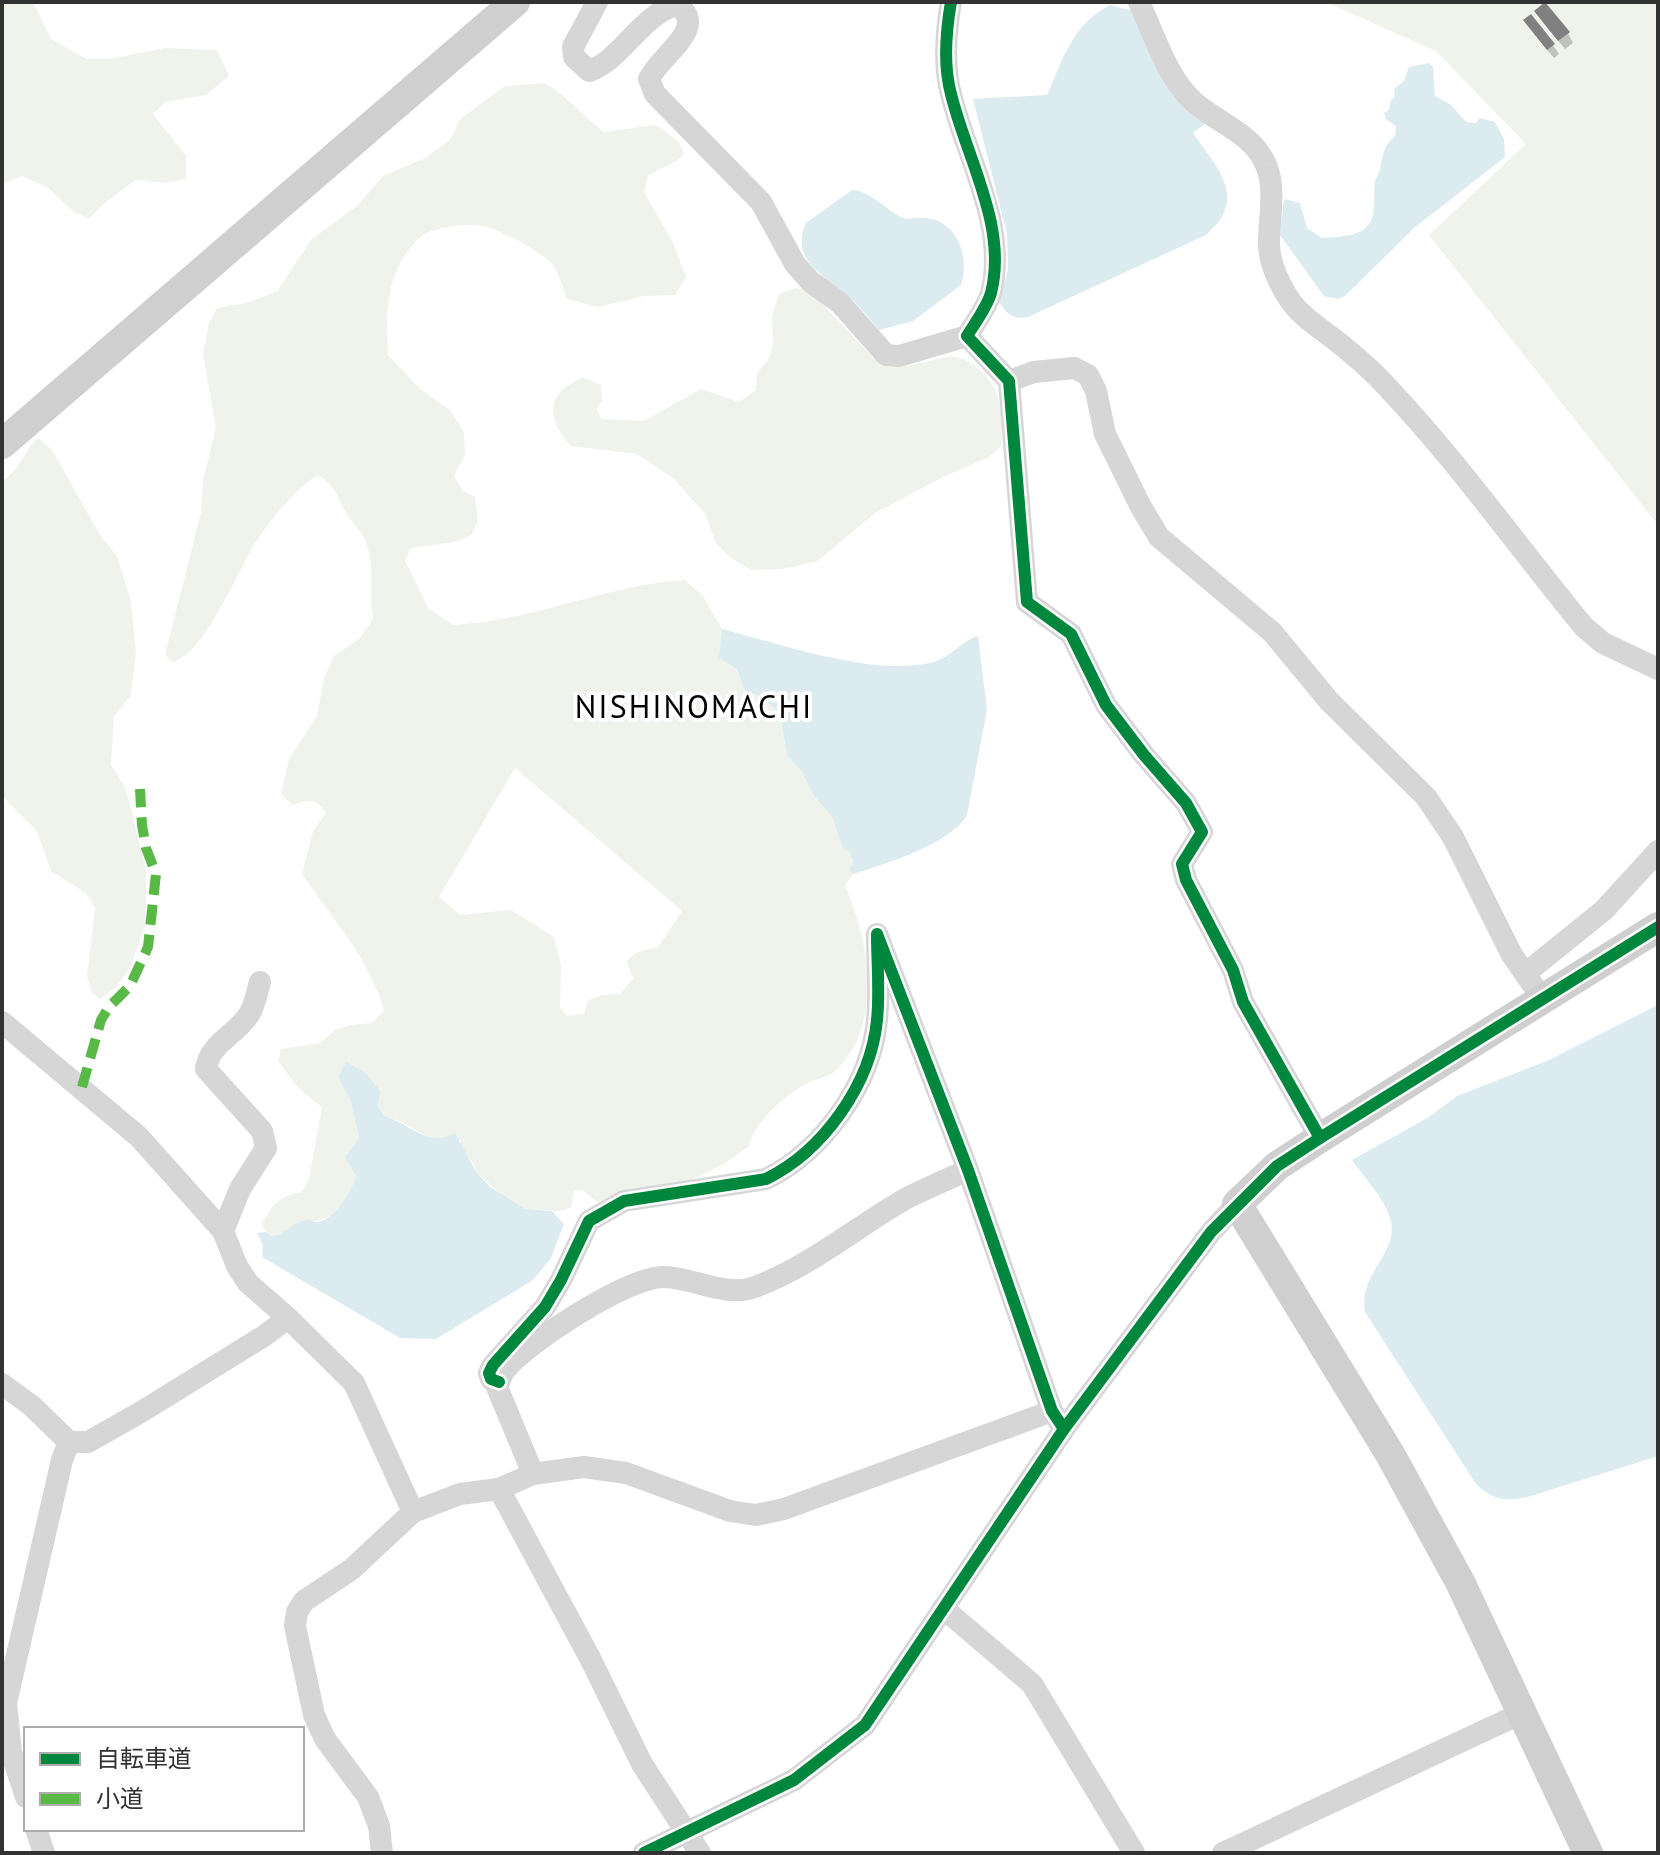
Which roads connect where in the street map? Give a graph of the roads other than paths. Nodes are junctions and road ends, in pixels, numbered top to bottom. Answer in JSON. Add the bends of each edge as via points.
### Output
{"nodes":[{"id":1,"x":515,"y":2,"type":"edge"},
{"id":2,"x":597,"y":2,"type":"edge"},
{"id":3,"x":951,"y":2,"type":"edge"},
{"id":4,"x":1139,"y":2,"type":"edge"},
{"id":5,"x":967,"y":336,"type":"junction"},
{"id":6,"x":1009,"y":381,"type":"junction"},
{"id":7,"x":2,"y":444,"type":"edge"},
{"id":8,"x":1658,"y":669,"type":"edge"},
{"id":9,"x":1658,"y":851,"type":"edge"},
{"id":10,"x":1658,"y":927,"type":"edge"},
{"id":11,"x":260,"y":982,"type":"dead end"},
{"id":12,"x":1534,"y":986,"type":"junction"},
{"id":13,"x":2,"y":1022,"type":"edge"},
{"id":14,"x":1320,"y":1138,"type":"junction"},
{"id":15,"x":968,"y":1170,"type":"junction"},
{"id":16,"x":1237,"y":1204,"type":"junction"},
{"id":17,"x":223,"y":1231,"type":"junction"},
{"id":18,"x":288,"y":1318,"type":"junction"},
{"id":19,"x":499,"y":1382,"type":"junction"},
{"id":20,"x":2,"y":1384,"type":"edge"},
{"id":21,"x":1058,"y":1420,"type":"junction"},
{"id":22,"x":69,"y":1442,"type":"junction"},
{"id":23,"x":533,"y":1474,"type":"junction"},
{"id":24,"x":499,"y":1489,"type":"junction"},
{"id":25,"x":413,"y":1512,"type":"junction"},
{"id":26,"x":943,"y":1608,"type":"junction"},
{"id":27,"x":1522,"y":1713,"type":"junction"},
{"id":28,"x":24,"y":1791,"type":"edge"},
{"id":29,"x":686,"y":1830,"type":"junction"},
{"id":30,"x":37,"y":1831,"type":"edge"},
{"id":31,"x":44,"y":1853,"type":"edge"},
{"id":32,"x":382,"y":1853,"type":"edge"},
{"id":33,"x":644,"y":1853,"type":"edge"},
{"id":34,"x":700,"y":1853,"type":"edge"},
{"id":35,"x":1134,"y":1853,"type":"edge"},
{"id":36,"x":1223,"y":1853,"type":"edge"},
{"id":37,"x":1588,"y":1853,"type":"edge"}],
"edges":[{"from":1,"to":7,"type":"street"},
{"from":2,"to":5,"type":"street","via":[[573,47],[574,57],[589,71],[601,67],[665,8],[677,5],[687,11],[686,33],[649,79],[655,94],[761,202],[795,264],[840,303],[886,355]]},
{"from":3,"to":5,"type":"street","via":[[950,93],[983,194],[994,266],[990,294]]},
{"from":4,"to":8,"type":"street","via":[[1178,84],[1244,138],[1267,165],[1269,246],[1287,297],[1419,421],[1584,627],[1603,643]]},
{"from":5,"to":6,"type":"street"},
{"from":6,"to":12,"type":"street","via":[[1074,368],[1088,375],[1105,434],[1159,537],[1272,632],[1329,701],[1426,797]]},
{"from":6,"to":14,"type":"street","via":[[1027,602],[1071,634],[1106,705],[1197,822],[1202,832],[1182,864],[1186,880],[1233,970],[1243,1002]]},
{"from":9,"to":12,"type":"street"},
{"from":10,"to":12,"type":"street"},
{"from":11,"to":17,"type":"street","via":[[250,1013],[207,1061],[206,1069],[218,1085],[262,1131],[266,1148],[240,1189]]},
{"from":12,"to":14,"type":"street"},
{"from":13,"to":17,"type":"street","via":[[139,1137]]},
{"from":14,"to":16,"type":"street","via":[[1277,1166]]},
{"from":15,"to":19,"type":"street","via":[[907,1199],[791,1271],[751,1288],[733,1290],[664,1276],[630,1286],[544,1336]]},
{"from":15,"to":19,"type":"street","via":[[877,934],[872,1044],[848,1102],[828,1129],[787,1169],[766,1179],[624,1201],[589,1221],[545,1307],[493,1365],[491,1379]]},
{"from":15,"to":21,"type":"street"},
{"from":16,"to":21,"type":"street"},
{"from":16,"to":27,"type":"street","via":[[1390,1454],[1460,1582]]},
{"from":17,"to":18,"type":"street","via":[[248,1283]]},
{"from":18,"to":22,"type":"street","via":[[141,1412],[88,1442]]},
{"from":18,"to":25,"type":"street","via":[[354,1383]]},
{"from":19,"to":23,"type":"street"},
{"from":20,"to":22,"type":"street"},
{"from":21,"to":23,"type":"street","via":[[756,1515],[730,1511],[626,1473],[584,1467]]},
{"from":21,"to":26,"type":"street"},
{"from":22,"to":28,"type":"street","via":[[6,1703],[11,1752]]},
{"from":23,"to":24,"type":"street"},
{"from":24,"to":25,"type":"street","via":[[460,1494]]},
{"from":24,"to":29,"type":"street","via":[[642,1764]]},
{"from":25,"to":32,"type":"street","via":[[352,1569],[304,1601],[295,1626],[314,1715],[325,1739],[368,1797]]},
{"from":26,"to":29,"type":"street","via":[[865,1725],[794,1780]]},
{"from":26,"to":35,"type":"street","via":[[1032,1684]]},
{"from":27,"to":36,"type":"street"},
{"from":27,"to":37,"type":"street"},
{"from":29,"to":33,"type":"street"},
{"from":29,"to":34,"type":"street"},
{"from":30,"to":31,"type":"street"}]}
